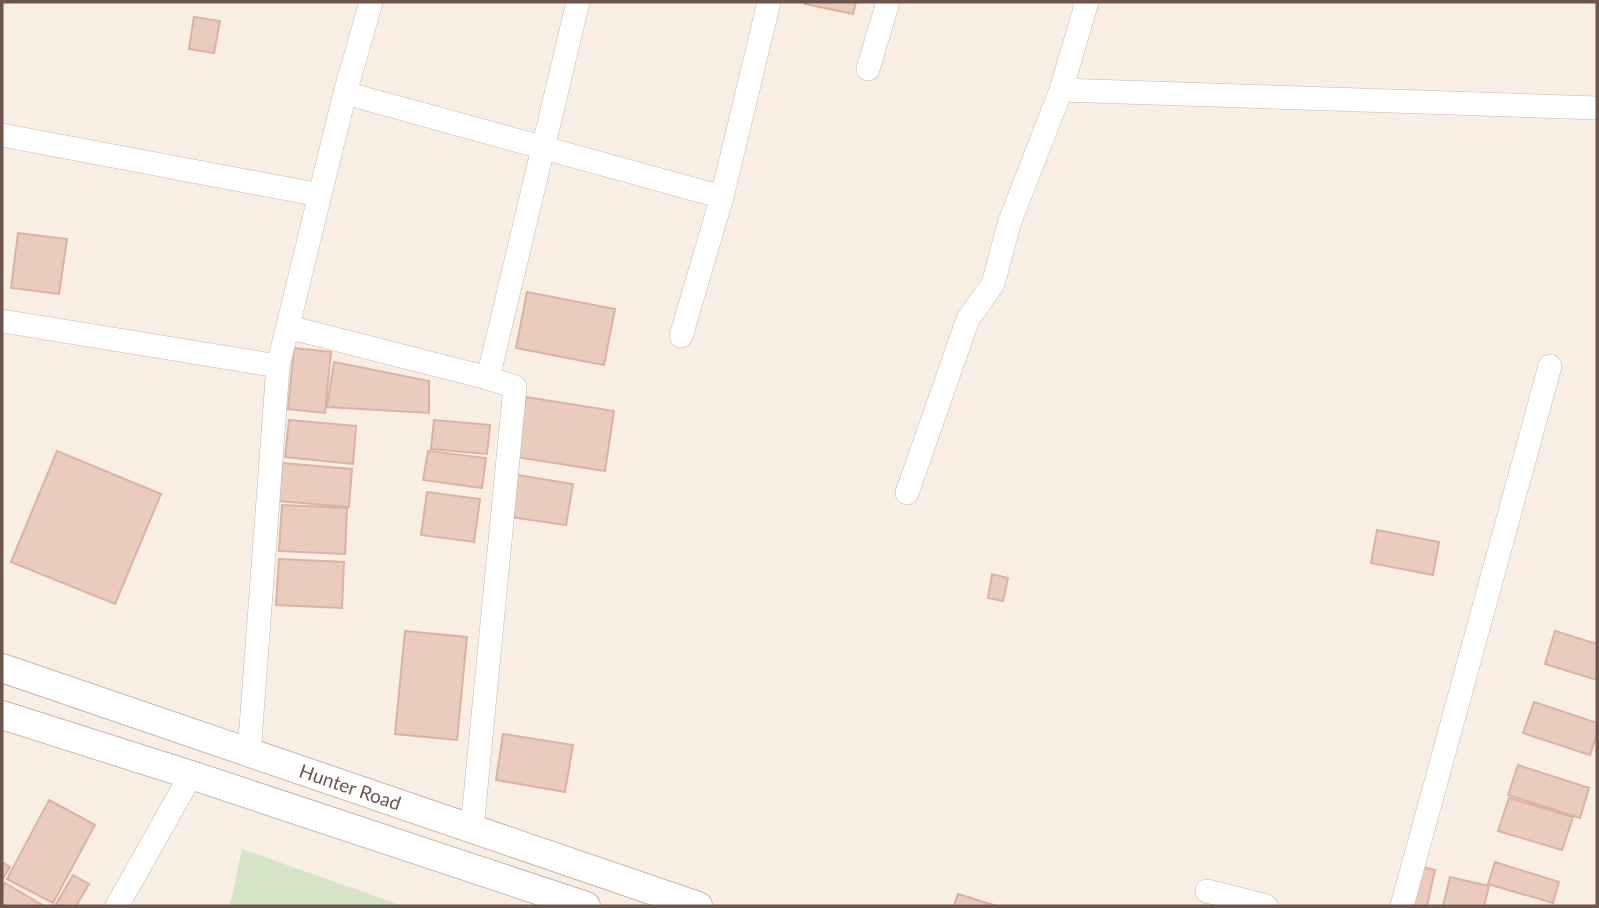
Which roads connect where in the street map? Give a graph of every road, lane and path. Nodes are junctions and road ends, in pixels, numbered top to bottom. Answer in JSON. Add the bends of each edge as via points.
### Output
{"nodes":[{"id":1,"x":371,"y":2,"type":"edge"},
{"id":2,"x":578,"y":2,"type":"edge"},
{"id":3,"x":769,"y":2,"type":"edge"},
{"id":4,"x":888,"y":2,"type":"edge"},
{"id":5,"x":1087,"y":2,"type":"edge"},
{"id":6,"x":868,"y":69,"type":"dead end"},
{"id":7,"x":1061,"y":90,"type":"junction"},
{"id":8,"x":345,"y":93,"type":"junction"},
{"id":9,"x":1597,"y":108,"type":"edge"},
{"id":10,"x":2,"y":135,"type":"edge"},
{"id":11,"x":543,"y":149,"type":"junction"},
{"id":12,"x":320,"y":195,"type":"junction"},
{"id":13,"x":722,"y":197,"type":"junction"},
{"id":14,"x":2,"y":321,"type":"edge"},
{"id":15,"x":288,"y":327,"type":"junction"},
{"id":16,"x":681,"y":336,"type":"dead end"},
{"id":17,"x":278,"y":366,"type":"junction"},
{"id":18,"x":1550,"y":366,"type":"dead end"},
{"id":19,"x":488,"y":378,"type":"junction"},
{"id":20,"x":907,"y":492,"type":"dead end"},
{"id":21,"x":2,"y":668,"type":"edge"},
{"id":22,"x":4,"y":720,"type":"edge"},
{"id":23,"x":248,"y":754,"type":"junction"},
{"id":24,"x":191,"y":775,"type":"junction"},
{"id":25,"x":472,"y":829,"type":"junction"},
{"id":26,"x":1207,"y":891,"type":"dead end"},
{"id":27,"x":117,"y":906,"type":"edge"},
{"id":28,"x":586,"y":906,"type":"edge"},
{"id":29,"x":698,"y":906,"type":"edge"},
{"id":30,"x":1266,"y":906,"type":"edge"},
{"id":31,"x":1402,"y":906,"type":"edge"}],
"edges":[{"from":1,"to":8,"type":"street"},
{"from":2,"to":11,"type":"street"},
{"from":3,"to":13,"type":"street"},
{"from":4,"to":6,"type":"street"},
{"from":5,"to":7,"type":"street"},
{"from":7,"to":9,"type":"street"},
{"from":7,"to":20,"type":"street","via":[[1010,222],[993,284],[968,319]]},
{"from":8,"to":11,"type":"street"},
{"from":8,"to":12,"type":"street"},
{"from":10,"to":12,"type":"street"},
{"from":11,"to":13,"type":"street"},
{"from":11,"to":19,"type":"street"},
{"from":12,"to":15,"type":"street"},
{"from":13,"to":16,"type":"street"},
{"from":14,"to":17,"type":"street"},
{"from":15,"to":17,"type":"street"},
{"from":15,"to":19,"type":"street"},
{"from":17,"to":23,"type":"street"},
{"from":18,"to":31,"type":"street"},
{"from":19,"to":25,"type":"street","via":[[515,387]]},
{"from":21,"to":23,"type":"street","name":"Hunter Road"},
{"from":22,"to":24,"type":"street","name":"Hunter Road"},
{"from":23,"to":25,"type":"street","name":"Hunter Road"},
{"from":24,"to":27,"type":"street"},
{"from":24,"to":28,"type":"street","name":"Hunter Road"},
{"from":25,"to":29,"type":"street","name":"Hunter Road"},
{"from":26,"to":30,"type":"street"}]}
